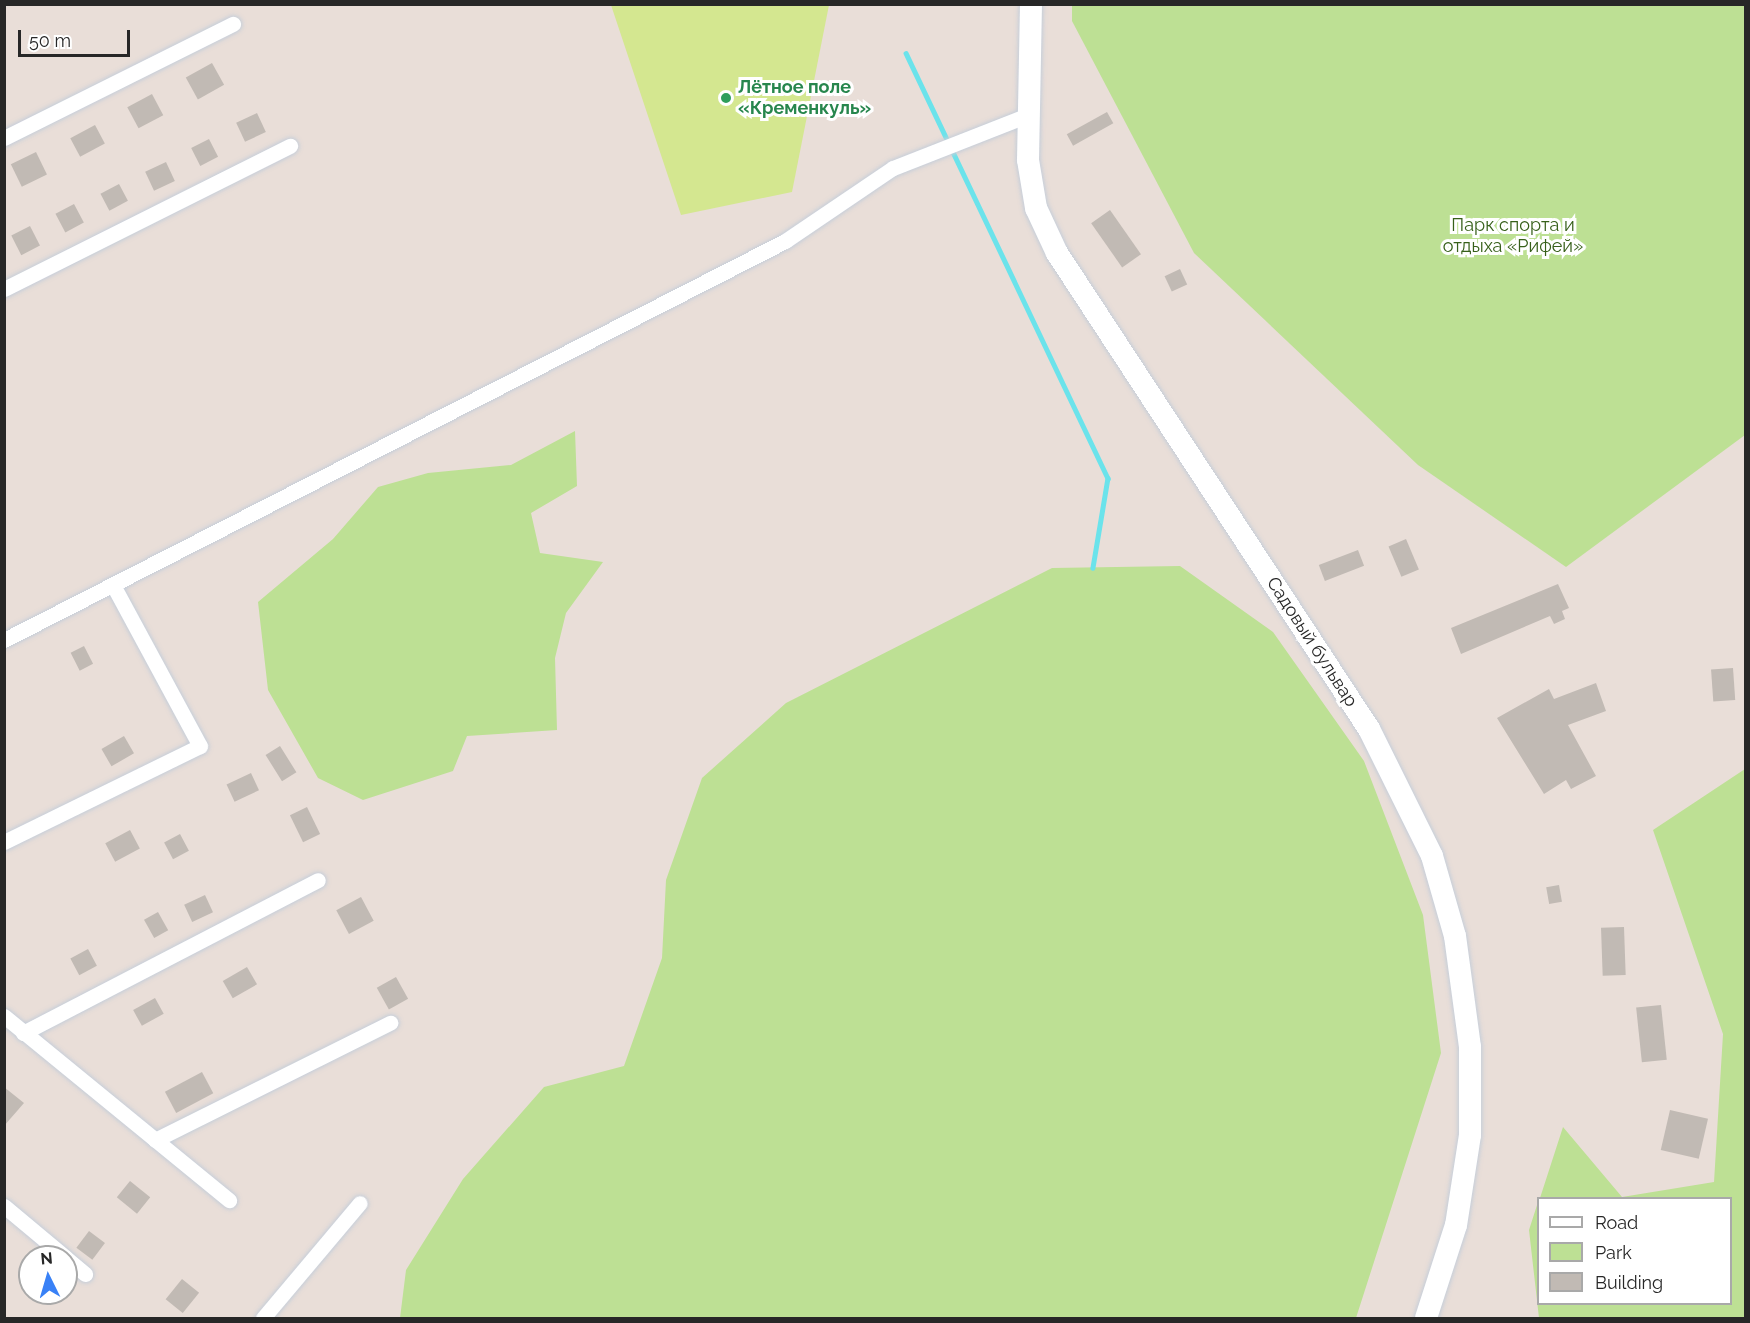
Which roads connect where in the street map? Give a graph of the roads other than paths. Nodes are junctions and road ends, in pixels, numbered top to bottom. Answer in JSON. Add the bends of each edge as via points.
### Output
{"nodes":[{"id":1,"x":1031,"y":4,"type":"edge"},
{"id":2,"x":233,"y":24,"type":"dead end"},
{"id":3,"x":1026,"y":116,"type":"junction"},
{"id":4,"x":4,"y":138,"type":"edge"},
{"id":5,"x":290,"y":146,"type":"dead end"},
{"id":6,"x":4,"y":289,"type":"edge"},
{"id":7,"x":113,"y":585,"type":"junction"},
{"id":8,"x":4,"y":640,"type":"edge"},
{"id":9,"x":4,"y":842,"type":"edge"},
{"id":10,"x":318,"y":880,"type":"dead end"},
{"id":11,"x":4,"y":1016,"type":"edge"},
{"id":12,"x":390,"y":1023,"type":"dead end"},
{"id":13,"x":23,"y":1033,"type":"junction"},
{"id":14,"x":155,"y":1140,"type":"junction"},
{"id":15,"x":229,"y":1200,"type":"dead end"},
{"id":16,"x":360,"y":1203,"type":"dead end"},
{"id":17,"x":4,"y":1206,"type":"edge"},
{"id":18,"x":50,"y":1245,"type":"edge"},
{"id":19,"x":78,"y":1268,"type":"edge"},
{"id":20,"x":85,"y":1274,"type":"dead end"},
{"id":21,"x":263,"y":1318,"type":"edge"},
{"id":22,"x":1426,"y":1318,"type":"edge"}],
"edges":[{"from":1,"to":3,"type":"street","name":"Садовый бульвар"},
{"from":2,"to":4,"type":"street"},
{"from":3,"to":7,"type":"street","via":[[892,168],[786,242]]},
{"from":3,"to":22,"type":"street","name":"Садовый бульвар","via":[[1036,208],[1057,253],[1369,729],[1432,856],[1455,936],[1470,1047],[1470,1124],[1456,1225]]},
{"from":5,"to":6,"type":"street"},
{"from":7,"to":8,"type":"street"},
{"from":7,"to":9,"type":"street","via":[[200,746]]},
{"from":10,"to":13,"type":"street"},
{"from":11,"to":13,"type":"street"},
{"from":12,"to":14,"type":"street"},
{"from":13,"to":14,"type":"street"},
{"from":14,"to":15,"type":"street"},
{"from":16,"to":21,"type":"street"},
{"from":17,"to":18,"type":"street"},
{"from":19,"to":20,"type":"street"}]}
